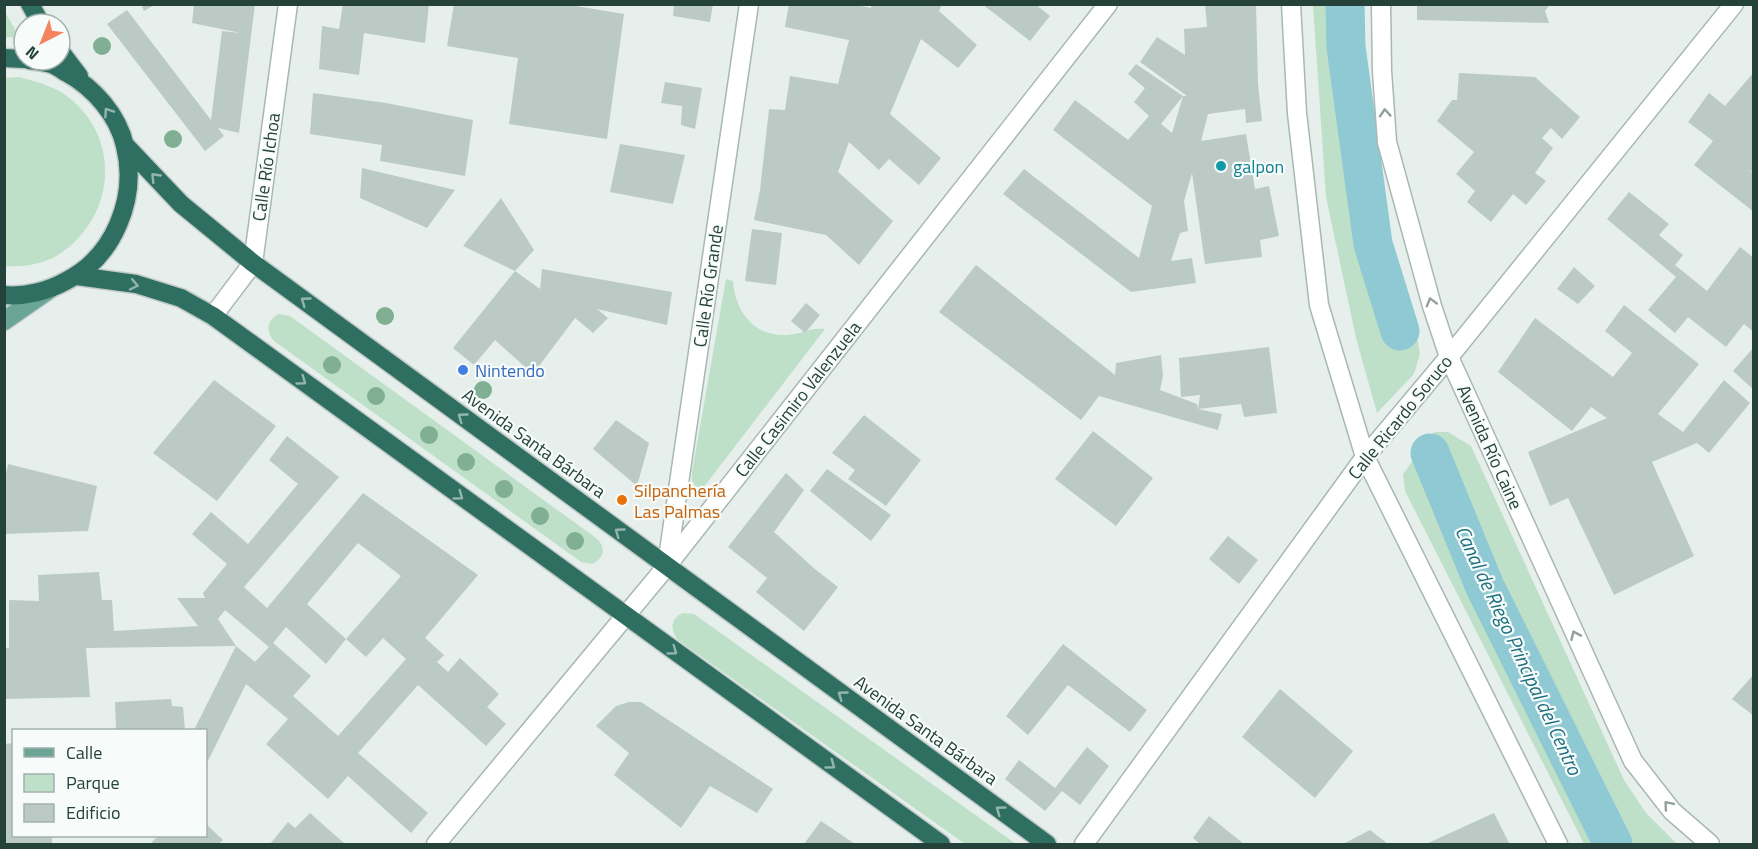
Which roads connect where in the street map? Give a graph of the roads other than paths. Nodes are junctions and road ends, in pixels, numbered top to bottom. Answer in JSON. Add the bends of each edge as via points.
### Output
{"nodes":[{"id":1,"x":288,"y":4,"type":"edge"},
{"id":2,"x":749,"y":4,"type":"edge"},
{"id":3,"x":1108,"y":4,"type":"edge"},
{"id":4,"x":1291,"y":4,"type":"edge"},
{"id":5,"x":1381,"y":4,"type":"edge"},
{"id":6,"x":1734,"y":4,"type":"edge"},
{"id":7,"x":72,"y":67,"type":"edge"},
{"id":8,"x":65,"y":72,"type":"edge"},
{"id":9,"x":84,"y":83,"type":"junction"},
{"id":10,"x":125,"y":145,"type":"junction"},
{"id":11,"x":253,"y":262,"type":"junction"},
{"id":12,"x":77,"y":276,"type":"junction"},
{"id":13,"x":50,"y":289,"type":"junction"},
{"id":14,"x":4,"y":295,"type":"edge"},
{"id":15,"x":213,"y":316,"type":"junction"},
{"id":16,"x":4,"y":321,"type":"edge"},
{"id":17,"x":1449,"y":357,"type":"junction"},
{"id":18,"x":1365,"y":457,"type":"junction"},
{"id":19,"x":666,"y":567,"type":"junction"},
{"id":20,"x":625,"y":617,"type":"junction"},
{"id":21,"x":436,"y":844,"type":"edge"},
{"id":22,"x":941,"y":844,"type":"edge"},
{"id":23,"x":1047,"y":844,"type":"edge"},
{"id":24,"x":1084,"y":844,"type":"edge"},
{"id":25,"x":1558,"y":844,"type":"edge"},
{"id":26,"x":1710,"y":844,"type":"edge"}],
"edges":[{"from":1,"to":11,"type":"street","name":"Calle Río Ichoa"},
{"from":2,"to":19,"type":"street","name":"Calle Río Grande"},
{"from":3,"to":19,"type":"street","name":"Calle Casimiro Valenzuela"},
{"from":4,"to":18,"type":"street","via":[[1297,113],[1319,305]]},
{"from":17,"to":5,"type":"street","name":"Avenida Río Caine","one_way":true,"via":[[1387,142]]},
{"from":6,"to":17,"type":"street","name":"Calle Ricardo Soruco"},
{"from":7,"to":9,"type":"highway"},
{"from":8,"to":9,"type":"highway"},
{"from":10,"to":9,"type":"highway","one_way":true,"via":[[110,111]]},
{"from":11,"to":10,"type":"highway","name":"Avenida Santa Bárbara","one_way":true,"via":[[182,204]]},
{"from":10,"to":12,"type":"highway","via":[[129,182],[122,218],[104,250]]},
{"from":11,"to":15,"type":"street","name":"Calle Río Ichoa"},
{"from":19,"to":11,"type":"highway","name":"Avenida Santa Bárbara","one_way":true},
{"from":12,"to":13,"type":"highway"},
{"from":12,"to":15,"type":"highway","one_way":true,"via":[[136,284],[181,298]]},
{"from":13,"to":14,"type":"highway"},
{"from":13,"to":16,"type":"main road"},
{"from":15,"to":20,"type":"highway","one_way":true},
{"from":17,"to":18,"type":"street","name":"Calle Ricardo Soruco"},
{"from":26,"to":17,"type":"street","name":"Avenida Río Caine","one_way":true,"via":[[1672,811],[1633,761]]},
{"from":18,"to":24,"type":"street","name":"Calle Ricardo Soruco"},
{"from":18,"to":25,"type":"street"},
{"from":19,"to":20,"type":"street","name":"Calle Casimiro Valenzuela"},
{"from":23,"to":19,"type":"highway","name":"Avenida Santa Bárbara","one_way":true},
{"from":20,"to":21,"type":"street","name":"Calle Casimiro Valenzuela"},
{"from":20,"to":22,"type":"highway","one_way":true}]}
